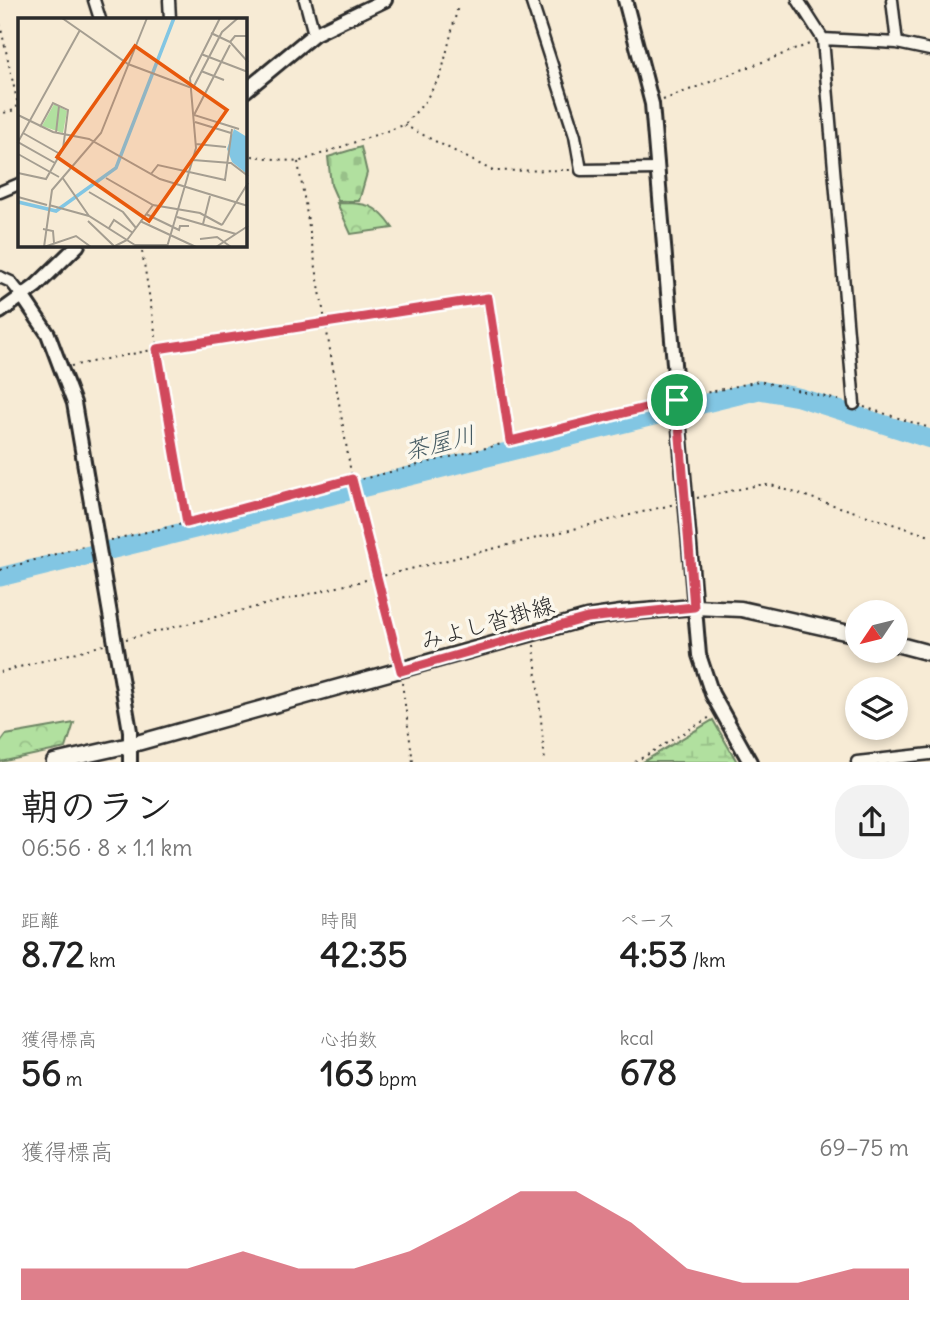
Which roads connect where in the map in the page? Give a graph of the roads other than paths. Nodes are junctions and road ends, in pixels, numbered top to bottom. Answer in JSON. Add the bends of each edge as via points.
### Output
{"nodes":[{"id":1,"x":94,"y":0,"type":"edge"},
{"id":2,"x":169,"y":0,"type":"edge"},
{"id":3,"x":305,"y":0,"type":"edge"},
{"id":4,"x":384,"y":0,"type":"edge"},
{"id":5,"x":531,"y":0,"type":"edge"},
{"id":6,"x":625,"y":0,"type":"edge"},
{"id":7,"x":799,"y":0,"type":"edge"},
{"id":8,"x":892,"y":0,"type":"edge"},
{"id":9,"x":100,"y":18,"type":"edge"},
{"id":10,"x":170,"y":18,"type":"edge"},
{"id":11,"x":314,"y":34,"type":"junction"},
{"id":12,"x":823,"y":39,"type":"junction"},
{"id":13,"x":897,"y":43,"type":"junction"},
{"id":14,"x":930,"y":50,"type":"edge"},
{"id":15,"x":247,"y":89,"type":"edge"},
{"id":16,"x":658,"y":169,"type":"junction"},
{"id":17,"x":18,"y":184,"type":"edge"},
{"id":18,"x":0,"y":192,"type":"edge"},
{"id":19,"x":76,"y":247,"type":"edge"},
{"id":20,"x":0,"y":277,"type":"edge"},
{"id":21,"x":23,"y":297,"type":"junction"},
{"id":22,"x":0,"y":312,"type":"edge"},
{"id":23,"x":854,"y":404,"type":"road end"},
{"id":24,"x":694,"y":607,"type":"junction"},
{"id":25,"x":845,"y":632,"type":"edge"},
{"id":26,"x":908,"y":647,"type":"edge"},
{"id":27,"x":930,"y":653,"type":"edge"},
{"id":28,"x":130,"y":745,"type":"junction"},
{"id":29,"x":930,"y":754,"type":"edge"},
{"id":30,"x":896,"y":760,"type":"edge"},
{"id":31,"x":54,"y":762,"type":"edge"},
{"id":32,"x":130,"y":762,"type":"edge"},
{"id":33,"x":750,"y":762,"type":"edge"},
{"id":34,"x":857,"y":762,"type":"edge"}],
"edges":[{"from":1,"to":9,"type":"street"},
{"from":2,"to":10,"type":"street"},
{"from":3,"to":11,"type":"street"},
{"from":4,"to":11,"type":"street"},
{"from":5,"to":16,"type":"street","via":[[582,170]]},
{"from":6,"to":16,"type":"street","via":[[652,104]]},
{"from":7,"to":12,"type":"street"},
{"from":8,"to":13,"type":"street"},
{"from":11,"to":15,"type":"street"},
{"from":12,"to":13,"type":"street"},
{"from":12,"to":23,"type":"street"},
{"from":13,"to":14,"type":"street"},
{"from":16,"to":24,"type":"street"},
{"from":17,"to":18,"type":"street"},
{"from":19,"to":21,"type":"street"},
{"from":20,"to":21,"type":"street"},
{"from":21,"to":22,"type":"street"},
{"from":21,"to":28,"type":"street","via":[[48,334],[74,403]]},
{"from":24,"to":25,"type":"main road","name":"みよし沓掛線","via":[[769,613]]},
{"from":24,"to":28,"type":"main road","name":"みよし沓掛線","via":[[587,618]]},
{"from":24,"to":33,"type":"street","via":[[699,655],[720,711]]},
{"from":26,"to":27,"type":"main road"},
{"from":28,"to":31,"type":"main road","name":"みよし沓掛線"},
{"from":28,"to":32,"type":"street"},
{"from":29,"to":30,"type":"street"},
{"from":30,"to":34,"type":"street"}]}
